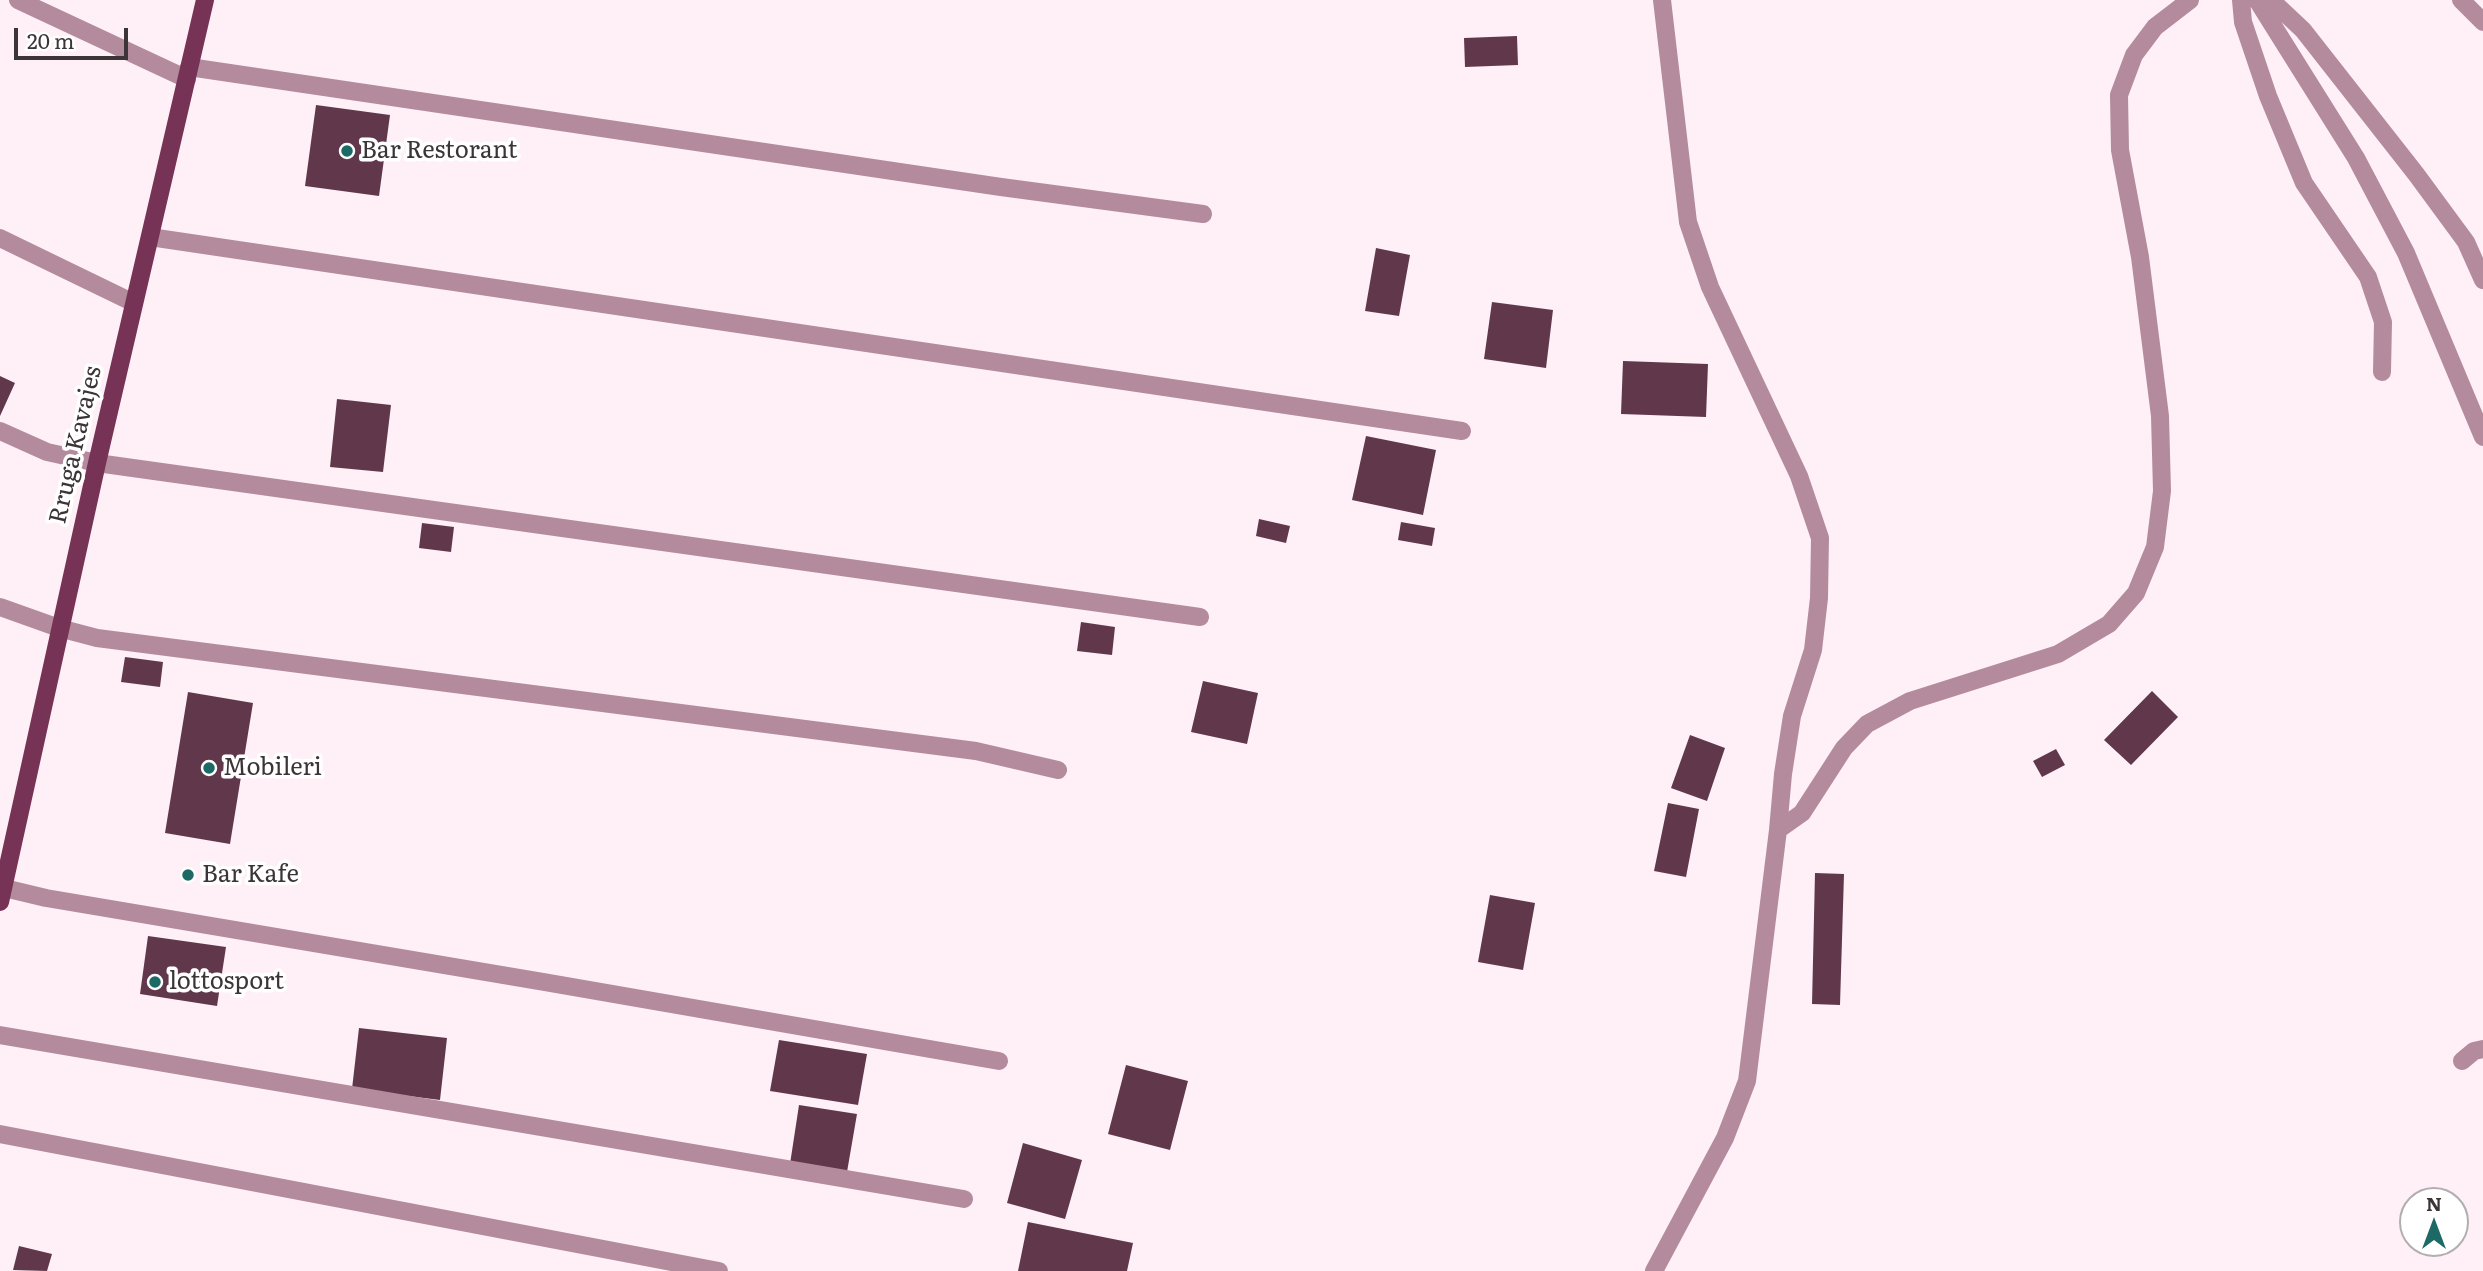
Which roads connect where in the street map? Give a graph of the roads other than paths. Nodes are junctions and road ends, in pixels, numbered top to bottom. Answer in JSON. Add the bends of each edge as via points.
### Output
{"nodes":[{"id":1,"x":18,"y":0,"type":"edge"},
{"id":2,"x":205,"y":0,"type":"edge"},
{"id":3,"x":1662,"y":0,"type":"edge"},
{"id":4,"x":2190,"y":0,"type":"edge"},
{"id":5,"x":2241,"y":0,"type":"edge"},
{"id":6,"x":2257,"y":0,"type":"edge"},
{"id":7,"x":2271,"y":0,"type":"edge"},
{"id":8,"x":2461,"y":0,"type":"edge"},
{"id":9,"x":2483,"y":22,"type":"edge"},
{"id":10,"x":188,"y":73,"type":"junction"},
{"id":11,"x":1203,"y":214,"type":"dead end"},
{"id":12,"x":150,"y":237,"type":"junction"},
{"id":13,"x":0,"y":238,"type":"edge"},
{"id":14,"x":2483,"y":280,"type":"edge"},
{"id":15,"x":134,"y":303,"type":"junction"},
{"id":16,"x":2382,"y":372,"type":"dead end"},
{"id":17,"x":0,"y":431,"type":"edge"},
{"id":18,"x":1462,"y":431,"type":"dead end"},
{"id":19,"x":2483,"y":437,"type":"edge"},
{"id":20,"x":97,"y":463,"type":"junction"},
{"id":21,"x":0,"y":607,"type":"edge"},
{"id":22,"x":1200,"y":617,"type":"dead end"},
{"id":23,"x":59,"y":628,"type":"junction"},
{"id":24,"x":1058,"y":770,"type":"dead end"},
{"id":25,"x":1778,"y":830,"type":"junction"},
{"id":26,"x":1,"y":893,"type":"edge"},
{"id":27,"x":0,"y":1035,"type":"edge"},
{"id":28,"x":2483,"y":1049,"type":"edge"},
{"id":29,"x":999,"y":1061,"type":"dead end"},
{"id":30,"x":2462,"y":1061,"type":"dead end"},
{"id":31,"x":0,"y":1134,"type":"edge"},
{"id":32,"x":964,"y":1199,"type":"dead end"},
{"id":33,"x":719,"y":1271,"type":"edge"},
{"id":34,"x":1654,"y":1271,"type":"edge"}],
"edges":[{"from":1,"to":10,"type":"street"},
{"from":2,"to":10,"type":"main road","name":"Rruga Kavajes"},
{"from":3,"to":25,"type":"street","via":[[1688,222],[1710,287],[1799,476],[1820,538],[1813,650],[1792,716]]},
{"from":4,"to":25,"type":"street","via":[[2155,27],[2134,55],[2119,94],[2120,150],[2142,269],[2160,416],[2162,491],[2155,547],[2136,593],[2109,624],[2058,654],[1910,702],[1867,724],[1844,748],[1802,813]]},
{"from":5,"to":16,"type":"street","via":[[2243,22],[2304,183],[2368,277],[2384,321]]},
{"from":6,"to":19,"type":"street","via":[[2356,158],[2406,253]]},
{"from":7,"to":14,"type":"street","via":[[2303,30],[2416,174],[2466,243]]},
{"from":8,"to":9,"type":"street"},
{"from":10,"to":11,"type":"street"},
{"from":10,"to":12,"type":"main road","name":"Rruga Kavajes"},
{"from":12,"to":15,"type":"main road","name":"Rruga Kavajes"},
{"from":12,"to":18,"type":"street"},
{"from":13,"to":15,"type":"street"},
{"from":15,"to":20,"type":"main road","name":"Rruga Kavajes"},
{"from":17,"to":20,"type":"street","via":[[47,452]]},
{"from":20,"to":22,"type":"street"},
{"from":20,"to":23,"type":"main road","name":"Rruga Kavajes"},
{"from":21,"to":23,"type":"street"},
{"from":23,"to":24,"type":"street","via":[[97,638],[976,751]]},
{"from":23,"to":26,"type":"main road","name":"Rruga Kavajes"},
{"from":25,"to":34,"type":"street","via":[[1747,1082],[1725,1138]]},
{"from":26,"to":29,"type":"street"},
{"from":27,"to":32,"type":"street"},
{"from":28,"to":30,"type":"street"},
{"from":31,"to":33,"type":"street"}]}
